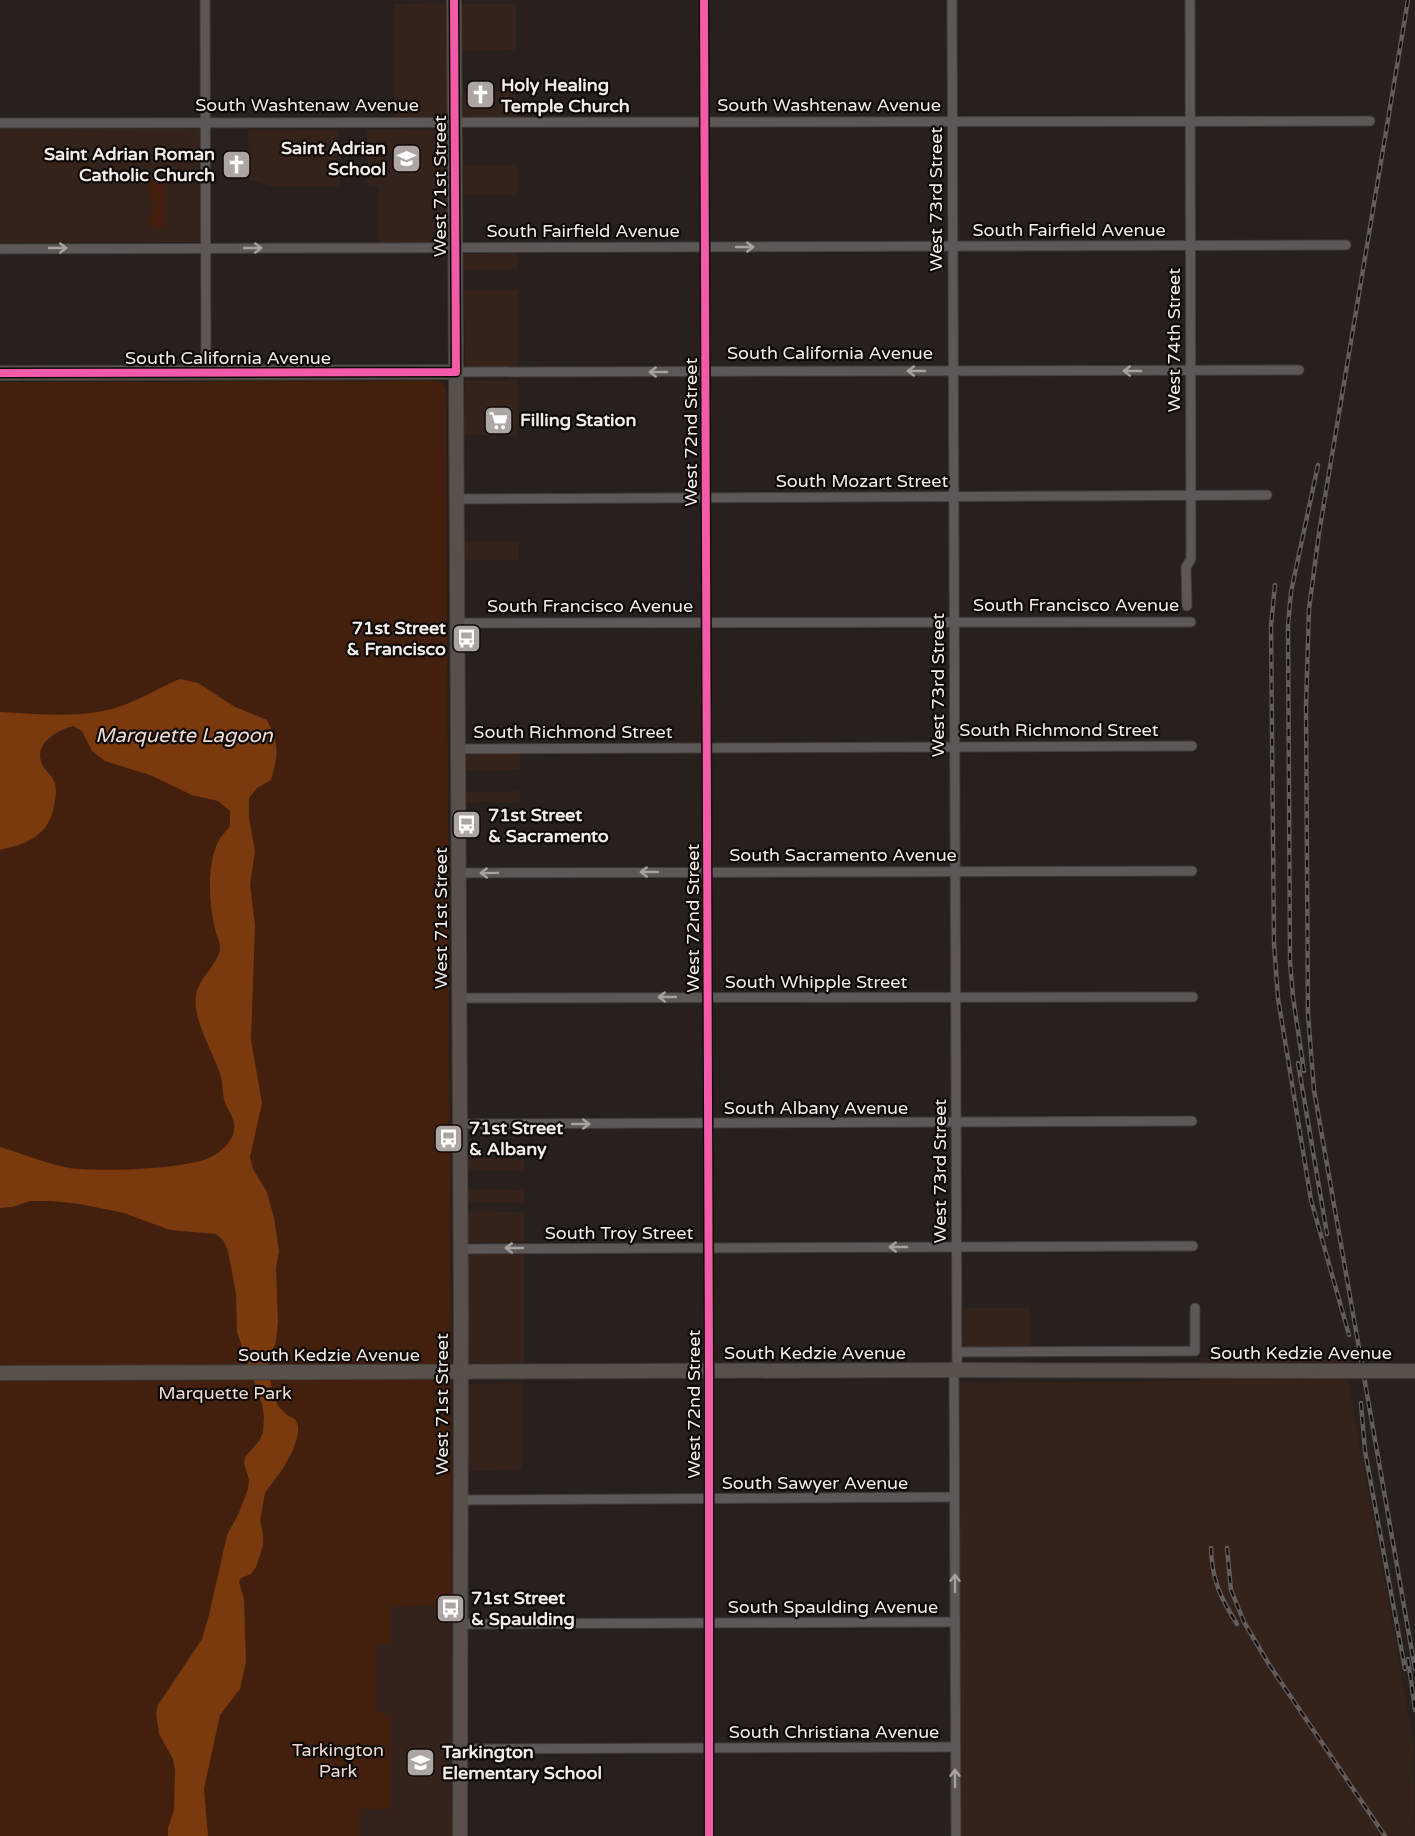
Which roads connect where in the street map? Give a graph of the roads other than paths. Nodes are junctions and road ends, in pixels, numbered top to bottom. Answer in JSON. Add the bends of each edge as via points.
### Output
{"nodes":[{"id":1,"x":205,"y":0,"type":"edge"},
{"id":2,"x":454,"y":0,"type":"edge"},
{"id":3,"x":704,"y":0,"type":"edge"},
{"id":4,"x":952,"y":0,"type":"edge"},
{"id":5,"x":1190,"y":0,"type":"edge"},
{"id":6,"x":1190,"y":120,"type":"junction"},
{"id":7,"x":952,"y":121,"type":"junction"},
{"id":8,"x":1370,"y":121,"type":"dead end"},
{"id":9,"x":206,"y":122,"type":"junction"},
{"id":10,"x":455,"y":122,"type":"junction"},
{"id":11,"x":704,"y":122,"type":"junction"},
{"id":12,"x":0,"y":123,"type":"edge"},
{"id":13,"x":1346,"y":245,"type":"dead end"},
{"id":14,"x":953,"y":246,"type":"junction"},
{"id":15,"x":1190,"y":246,"type":"junction"},
{"id":16,"x":705,"y":247,"type":"junction"},
{"id":17,"x":206,"y":248,"type":"junction"},
{"id":18,"x":455,"y":248,"type":"junction"},
{"id":19,"x":0,"y":249,"type":"edge"},
{"id":20,"x":1191,"y":370,"type":"junction"},
{"id":21,"x":1299,"y":370,"type":"dead end"},
{"id":22,"x":954,"y":371,"type":"junction"},
{"id":23,"x":456,"y":372,"type":"junction"},
{"id":24,"x":705,"y":372,"type":"junction"},
{"id":25,"x":0,"y":373,"type":"edge"},
{"id":26,"x":206,"y":373,"type":"junction"},
{"id":27,"x":1267,"y":495,"type":"dead end"},
{"id":28,"x":1191,"y":496,"type":"junction"},
{"id":29,"x":954,"y":497,"type":"junction"},
{"id":30,"x":706,"y":498,"type":"junction"},
{"id":31,"x":457,"y":499,"type":"junction"},
{"id":32,"x":1186,"y":606,"type":"dead end"},
{"id":33,"x":955,"y":621,"type":"junction"},
{"id":34,"x":457,"y":622,"type":"junction"},
{"id":35,"x":706,"y":622,"type":"junction"},
{"id":36,"x":1191,"y":622,"type":"dead end"},
{"id":37,"x":1192,"y":746,"type":"dead end"},
{"id":38,"x":955,"y":747,"type":"junction"},
{"id":39,"x":707,"y":748,"type":"junction"},
{"id":40,"x":458,"y":749,"type":"junction"},
{"id":41,"x":956,"y":871,"type":"junction"},
{"id":42,"x":1192,"y":871,"type":"dead end"},
{"id":43,"x":458,"y":873,"type":"junction"},
{"id":44,"x":707,"y":873,"type":"junction"},
{"id":45,"x":708,"y":997,"type":"junction"},
{"id":46,"x":956,"y":997,"type":"junction"},
{"id":47,"x":1192,"y":997,"type":"dead end"},
{"id":48,"x":459,"y":998,"type":"junction"},
{"id":49,"x":1192,"y":1121,"type":"dead end"},
{"id":50,"x":957,"y":1122,"type":"junction"},
{"id":51,"x":708,"y":1123,"type":"junction"},
{"id":52,"x":460,"y":1124,"type":"junction"},
{"id":53,"x":1193,"y":1246,"type":"dead end"},
{"id":54,"x":957,"y":1247,"type":"junction"},
{"id":55,"x":709,"y":1248,"type":"junction"},
{"id":56,"x":460,"y":1249,"type":"junction"},
{"id":57,"x":1195,"y":1308,"type":"dead end"},
{"id":58,"x":957,"y":1352,"type":"junction"},
{"id":59,"x":956,"y":1370,"type":"junction"},
{"id":60,"x":1415,"y":1371,"type":"edge"},
{"id":61,"x":709,"y":1372,"type":"junction"},
{"id":62,"x":0,"y":1373,"type":"edge"},
{"id":63,"x":460,"y":1373,"type":"junction"},
{"id":64,"x":954,"y":1497,"type":"junction"},
{"id":65,"x":709,"y":1498,"type":"junction"},
{"id":66,"x":460,"y":1500,"type":"junction"},
{"id":67,"x":955,"y":1622,"type":"junction"},
{"id":68,"x":709,"y":1623,"type":"junction"},
{"id":69,"x":460,"y":1624,"type":"junction"},
{"id":70,"x":955,"y":1747,"type":"junction"},
{"id":71,"x":709,"y":1748,"type":"junction"},
{"id":72,"x":460,"y":1749,"type":"junction"},
{"id":73,"x":460,"y":1836,"type":"edge"},
{"id":74,"x":709,"y":1836,"type":"edge"},
{"id":75,"x":956,"y":1836,"type":"edge"}],
"edges":[{"from":1,"to":9,"type":"street"},
{"from":2,"to":10,"type":"main road","name":"West 71st Street"},
{"from":3,"to":11,"type":"street","name":"West 72nd Street"},
{"from":4,"to":7,"type":"street","name":"West 73rd Street"},
{"from":5,"to":6,"type":"street","name":"West 74th Street"},
{"from":6,"to":7,"type":"street","name":"South Washtenaw Avenue"},
{"from":6,"to":8,"type":"street","name":"South Washtenaw Avenue"},
{"from":6,"to":15,"type":"street","name":"West 74th Street"},
{"from":7,"to":11,"type":"street","name":"South Washtenaw Avenue"},
{"from":7,"to":14,"type":"street","name":"West 73rd Street"},
{"from":9,"to":10,"type":"street","name":"South Washtenaw Avenue"},
{"from":9,"to":12,"type":"street","name":"South Washtenaw Avenue"},
{"from":9,"to":17,"type":"street"},
{"from":10,"to":11,"type":"street","name":"South Washtenaw Avenue"},
{"from":10,"to":18,"type":"main road","name":"West 71st Street"},
{"from":11,"to":16,"type":"street","name":"West 72nd Street"},
{"from":13,"to":15,"type":"street","name":"South Fairfield Avenue"},
{"from":14,"to":15,"type":"street","name":"South Fairfield Avenue"},
{"from":16,"to":14,"type":"street","name":"South Fairfield Avenue","one_way":true},
{"from":14,"to":22,"type":"street","name":"West 73rd Street"},
{"from":15,"to":20,"type":"street","name":"West 74th Street"},
{"from":16,"to":18,"type":"street","name":"South Fairfield Avenue"},
{"from":16,"to":24,"type":"street","name":"West 72nd Street"},
{"from":17,"to":18,"type":"street","name":"South Fairfield Avenue","one_way":true},
{"from":19,"to":17,"type":"street","name":"South Fairfield Avenue","one_way":true},
{"from":17,"to":26,"type":"street"},
{"from":18,"to":23,"type":"main road","name":"West 71st Street"},
{"from":20,"to":21,"type":"street","name":"South California Avenue"},
{"from":20,"to":22,"type":"street","name":"South California Avenue","one_way":true},
{"from":20,"to":28,"type":"street","name":"West 74th Street"},
{"from":22,"to":24,"type":"street","name":"South California Avenue","one_way":true},
{"from":22,"to":29,"type":"street","name":"West 73rd Street"},
{"from":24,"to":23,"type":"street","name":"South California Avenue","one_way":true},
{"from":23,"to":26,"type":"main road","name":"South California Avenue"},
{"from":23,"to":31,"type":"main road","name":"West 71st Street"},
{"from":24,"to":30,"type":"street","name":"West 72nd Street"},
{"from":25,"to":26,"type":"main road","name":"South California Avenue"},
{"from":27,"to":28,"type":"street","name":"South Mozart Street"},
{"from":28,"to":29,"type":"street","name":"South Mozart Street"},
{"from":28,"to":32,"type":"street","name":"West 74th Street"},
{"from":29,"to":30,"type":"street","name":"South Mozart Street"},
{"from":29,"to":33,"type":"street","name":"West 73rd Street"},
{"from":30,"to":31,"type":"street","name":"South Mozart Street"},
{"from":30,"to":35,"type":"street","name":"West 72nd Street"},
{"from":31,"to":34,"type":"main road","name":"West 71st Street"},
{"from":33,"to":35,"type":"street","name":"South Francisco Avenue"},
{"from":33,"to":36,"type":"street","name":"South Francisco Avenue"},
{"from":33,"to":38,"type":"street","name":"West 73rd Street"},
{"from":34,"to":35,"type":"street","name":"South Francisco Avenue"},
{"from":34,"to":40,"type":"main road","name":"West 71st Street"},
{"from":35,"to":39,"type":"street","name":"West 72nd Street"},
{"from":37,"to":38,"type":"street","name":"South Richmond Street"},
{"from":38,"to":39,"type":"street","name":"South Richmond Street"},
{"from":38,"to":41,"type":"street","name":"West 73rd Street"},
{"from":39,"to":40,"type":"street","name":"South Richmond Street"},
{"from":39,"to":44,"type":"street","name":"West 72nd Street"},
{"from":40,"to":43,"type":"main road","name":"West 71st Street"},
{"from":41,"to":42,"type":"street","name":"South Sacramento Avenue"},
{"from":41,"to":44,"type":"street","name":"South Sacramento Avenue"},
{"from":41,"to":46,"type":"street","name":"West 73rd Street"},
{"from":44,"to":43,"type":"street","name":"South Sacramento Avenue","one_way":true},
{"from":43,"to":48,"type":"main road","name":"West 71st Street"},
{"from":44,"to":45,"type":"street","name":"West 72nd Street"},
{"from":45,"to":46,"type":"street","name":"South Whipple Street"},
{"from":45,"to":48,"type":"street","name":"South Whipple Street","one_way":true},
{"from":45,"to":51,"type":"street","name":"West 72nd Street"},
{"from":46,"to":47,"type":"street","name":"South Whipple Street"},
{"from":46,"to":50,"type":"street","name":"West 73rd Street"},
{"from":48,"to":52,"type":"main road","name":"West 71st Street"},
{"from":49,"to":50,"type":"street","name":"South Albany Avenue"},
{"from":50,"to":51,"type":"street","name":"South Albany Avenue"},
{"from":50,"to":54,"type":"street","name":"West 73rd Street"},
{"from":52,"to":51,"type":"street","name":"South Albany Avenue","one_way":true},
{"from":51,"to":55,"type":"street","name":"West 72nd Street"},
{"from":52,"to":56,"type":"main road","name":"West 71st Street"},
{"from":53,"to":54,"type":"street","name":"South Troy Street"},
{"from":54,"to":55,"type":"street","name":"South Troy Street","one_way":true},
{"from":54,"to":58,"type":"street","name":"West 73rd Street"},
{"from":55,"to":56,"type":"street","name":"South Troy Street","one_way":true},
{"from":55,"to":61,"type":"street","name":"West 72nd Street"},
{"from":56,"to":63,"type":"main road","name":"West 71st Street"},
{"from":57,"to":58,"type":"street","name":"South Kedzie Avenue","via":[[1195,1351]]},
{"from":58,"to":59,"type":"street","name":"West 73rd Street"},
{"from":59,"to":60,"type":"main road","name":"South Kedzie Avenue","bridge":true},
{"from":59,"to":61,"type":"main road","name":"South Kedzie Avenue"},
{"from":59,"to":64,"type":"street","name":"West 73rd Street"},
{"from":61,"to":63,"type":"main road","name":"South Kedzie Avenue"},
{"from":61,"to":65,"type":"street","name":"West 72nd Street"},
{"from":62,"to":63,"type":"main road","name":"South Kedzie Avenue"},
{"from":63,"to":66,"type":"main road","name":"West 71st Street"},
{"from":64,"to":65,"type":"street","name":"South Sawyer Avenue"},
{"from":67,"to":64,"type":"street","name":"West 73rd Street","one_way":true},
{"from":65,"to":66,"type":"street","name":"South Sawyer Avenue"},
{"from":65,"to":68,"type":"street","name":"West 72nd Street"},
{"from":66,"to":69,"type":"main road","name":"West 71st Street"},
{"from":67,"to":68,"type":"street","name":"South Spaulding Avenue"},
{"from":67,"to":70,"type":"street","name":"West 73rd Street"},
{"from":68,"to":69,"type":"street","name":"South Spaulding Avenue"},
{"from":68,"to":71,"type":"street","name":"West 72nd Street"},
{"from":69,"to":72,"type":"main road","name":"West 71st Street"},
{"from":70,"to":71,"type":"street","name":"South Christiana Avenue"},
{"from":75,"to":70,"type":"street","name":"West 73rd Street","one_way":true},
{"from":71,"to":72,"type":"street","name":"South Christiana Avenue"},
{"from":71,"to":74,"type":"street","name":"West 72nd Street"},
{"from":72,"to":73,"type":"main road","name":"West 71st Street"}]}
